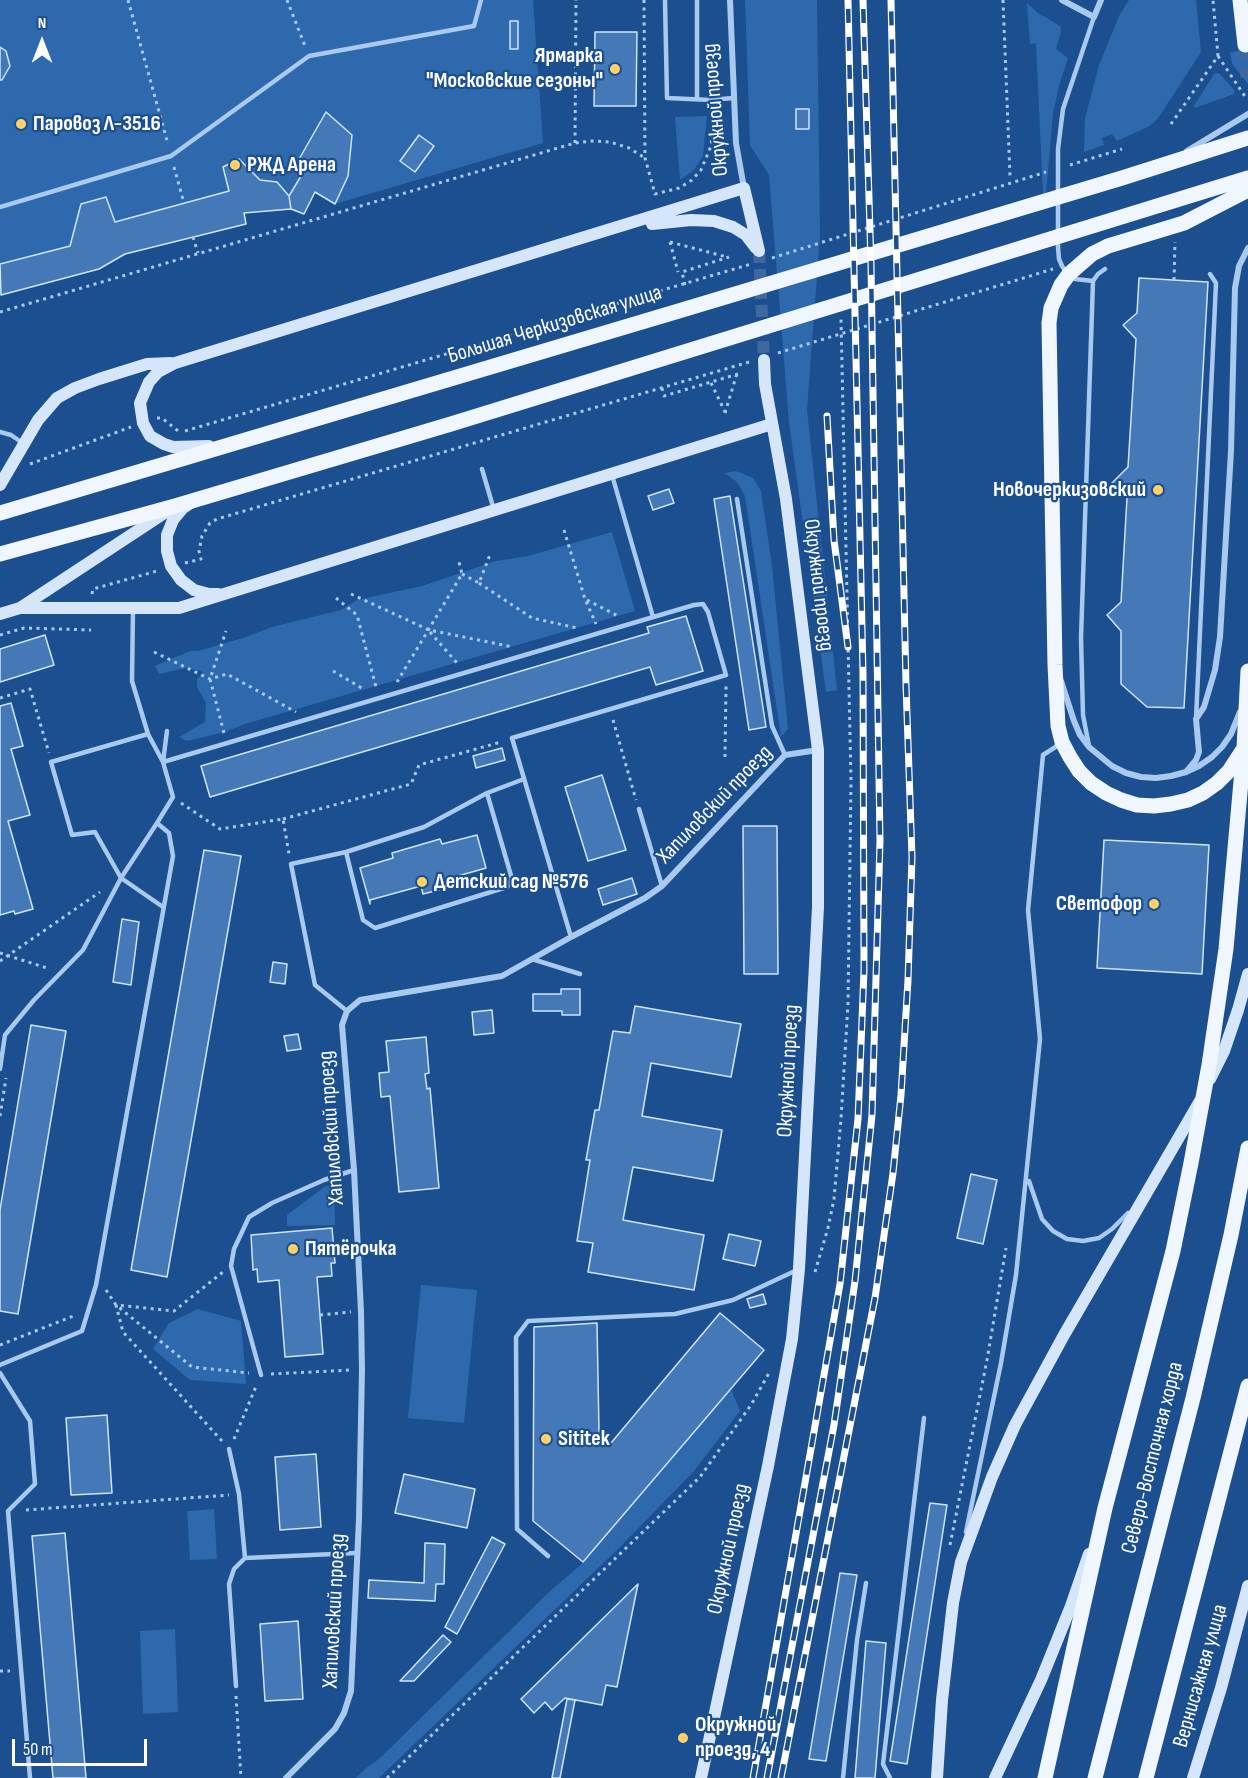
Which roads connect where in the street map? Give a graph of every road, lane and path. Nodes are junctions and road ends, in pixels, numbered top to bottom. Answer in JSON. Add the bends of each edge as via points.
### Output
{"nodes":[{"id":1,"x":128,"y":0,"type":"edge"},
{"id":2,"x":287,"y":0,"type":"edge"},
{"id":3,"x":481,"y":0,"type":"edge"},
{"id":4,"x":576,"y":0,"type":"edge"},
{"id":5,"x":644,"y":0,"type":"edge"},
{"id":6,"x":665,"y":0,"type":"edge"},
{"id":7,"x":697,"y":0,"type":"edge"},
{"id":8,"x":730,"y":0,"type":"edge"},
{"id":9,"x":1003,"y":0,"type":"edge"},
{"id":10,"x":1062,"y":0,"type":"edge"},
{"id":11,"x":1101,"y":0,"type":"edge"},
{"id":12,"x":1213,"y":0,"type":"edge"},
{"id":13,"x":1240,"y":0,"type":"edge"},
{"id":14,"x":1094,"y":17,"type":"junction"},
{"id":15,"x":1245,"y":45,"type":"dead end"},
{"id":16,"x":309,"y":56,"type":"junction"},
{"id":17,"x":1218,"y":56,"type":"junction"},
{"id":18,"x":697,"y":98,"type":"junction"},
{"id":19,"x":733,"y":98,"type":"junction"},
{"id":20,"x":1246,"y":98,"type":"dead end"},
{"id":21,"x":1248,"y":114,"type":"edge"},
{"id":22,"x":1171,"y":124,"type":"dead end"},
{"id":23,"x":1248,"y":138,"type":"edge"},
{"id":24,"x":575,"y":143,"type":"junction"},
{"id":25,"x":1122,"y":149,"type":"dead end"},
{"id":26,"x":171,"y":156,"type":"junction"},
{"id":27,"x":645,"y":158,"type":"junction"},
{"id":28,"x":1167,"y":164,"type":"junction"},
{"id":29,"x":1066,"y":166,"type":"dead end"},
{"id":30,"x":1055,"y":170,"type":"dead end"},
{"id":31,"x":1010,"y":176,"type":"dead end"},
{"id":32,"x":1248,"y":178,"type":"edge"},
{"id":33,"x":744,"y":189,"type":"junction"},
{"id":34,"x":1248,"y":190,"type":"edge"},
{"id":35,"x":655,"y":194,"type":"dead end"},
{"id":36,"x":184,"y":203,"type":"dead end"},
{"id":37,"x":0,"y":207,"type":"edge"},
{"id":38,"x":591,"y":236,"type":"junction"},
{"id":39,"x":194,"y":237,"type":"dead end"},
{"id":40,"x":1175,"y":246,"type":"dead end"},
{"id":41,"x":1248,"y":248,"type":"edge"},
{"id":42,"x":198,"y":253,"type":"junction"},
{"id":43,"x":761,"y":256,"type":"junction"},
{"id":44,"x":752,"y":264,"type":"dead end"},
{"id":45,"x":1060,"y":267,"type":"dead end"},
{"id":46,"x":1105,"y":269,"type":"dead end"},
{"id":47,"x":680,"y":272,"type":"junction"},
{"id":48,"x":1210,"y":274,"type":"dead end"},
{"id":49,"x":1174,"y":280,"type":"dead end"},
{"id":50,"x":1094,"y":281,"type":"junction"},
{"id":51,"x":685,"y":285,"type":"junction"},
{"id":52,"x":0,"y":312,"type":"edge"},
{"id":53,"x":841,"y":317,"type":"dead end"},
{"id":54,"x":763,"y":359,"type":"junction"},
{"id":55,"x":176,"y":363,"type":"junction"},
{"id":56,"x":710,"y":382,"type":"junction"},
{"id":57,"x":662,"y":388,"type":"junction"},
{"id":58,"x":154,"y":419,"type":"dead end"},
{"id":59,"x":772,"y":424,"type":"junction"},
{"id":60,"x":134,"y":426,"type":"dead end"},
{"id":61,"x":0,"y":432,"type":"edge"},
{"id":62,"x":237,"y":443,"type":"junction"},
{"id":63,"x":24,"y":444,"type":"junction"},
{"id":64,"x":20,"y":468,"type":"dead end"},
{"id":65,"x":482,"y":469,"type":"dead end"},
{"id":66,"x":612,"y":473,"type":"junction"},
{"id":67,"x":0,"y":485,"type":"edge"},
{"id":68,"x":197,"y":499,"type":"junction"},
{"id":69,"x":737,"y":499,"type":"dead end"},
{"id":70,"x":175,"y":506,"type":"junction"},
{"id":71,"x":494,"y":510,"type":"junction"},
{"id":72,"x":0,"y":513,"type":"edge"},
{"id":73,"x":564,"y":530,"type":"dead end"},
{"id":74,"x":491,"y":552,"type":"dead end"},
{"id":75,"x":0,"y":554,"type":"edge"},
{"id":76,"x":459,"y":562,"type":"dead end"},
{"id":77,"x":184,"y":563,"type":"dead end"},
{"id":78,"x":160,"y":570,"type":"dead end"},
{"id":79,"x":462,"y":574,"type":"junction"},
{"id":80,"x":479,"y":583,"type":"junction"},
{"id":81,"x":226,"y":594,"type":"junction"},
{"id":82,"x":351,"y":594,"type":"dead end"},
{"id":83,"x":92,"y":595,"type":"dead end"},
{"id":84,"x":336,"y":598,"type":"dead end"},
{"id":85,"x":585,"y":599,"type":"junction"},
{"id":86,"x":20,"y":608,"type":"junction"},
{"id":87,"x":133,"y":609,"type":"junction"},
{"id":88,"x":0,"y":614,"type":"edge"},
{"id":89,"x":653,"y":617,"type":"junction"},
{"id":90,"x":633,"y":623,"type":"junction"},
{"id":91,"x":92,"y":630,"type":"dead end"},
{"id":92,"x":429,"y":630,"type":"junction"},
{"id":93,"x":226,"y":631,"type":"dead end"},
{"id":94,"x":600,"y":633,"type":"junction"},
{"id":95,"x":0,"y":635,"type":"edge"},
{"id":96,"x":537,"y":651,"type":"junction"},
{"id":97,"x":154,"y":652,"type":"dead end"},
{"id":98,"x":1055,"y":665,"type":"junction"},
{"id":99,"x":333,"y":671,"type":"dead end"},
{"id":100,"x":466,"y":672,"type":"junction"},
{"id":101,"x":1248,"y":672,"type":"edge"},
{"id":102,"x":726,"y":675,"type":"junction"},
{"id":103,"x":210,"y":678,"type":"junction"},
{"id":104,"x":388,"y":695,"type":"junction"},
{"id":105,"x":0,"y":698,"type":"edge"},
{"id":106,"x":379,"y":698,"type":"junction"},
{"id":107,"x":610,"y":710,"type":"junction"},
{"id":108,"x":309,"y":719,"type":"junction"},
{"id":109,"x":1196,"y":720,"type":"junction"},
{"id":110,"x":168,"y":731,"type":"dead end"},
{"id":111,"x":148,"y":734,"type":"junction"},
{"id":112,"x":1248,"y":735,"type":"edge"},
{"id":113,"x":512,"y":738,"type":"junction"},
{"id":114,"x":1062,"y":742,"type":"junction"},
{"id":115,"x":227,"y":743,"type":"junction"},
{"id":116,"x":1089,"y":747,"type":"junction"},
{"id":117,"x":818,"y":750,"type":"junction"},
{"id":118,"x":785,"y":755,"type":"junction"},
{"id":119,"x":726,"y":757,"type":"dead end"},
{"id":120,"x":51,"y":762,"type":"junction"},
{"id":121,"x":163,"y":762,"type":"junction"},
{"id":122,"x":1186,"y":772,"type":"junction"},
{"id":123,"x":524,"y":779,"type":"junction"},
{"id":124,"x":487,"y":793,"type":"junction"},
{"id":125,"x":173,"y":797,"type":"junction"},
{"id":126,"x":639,"y":809,"type":"joint"},
{"id":127,"x":283,"y":819,"type":"junction"},
{"id":128,"x":157,"y":823,"type":"junction"},
{"id":129,"x":346,"y":852,"type":"junction"},
{"id":130,"x":291,"y":864,"type":"junction"},
{"id":131,"x":121,"y":878,"type":"junction"},
{"id":132,"x":662,"y":886,"type":"junction"},
{"id":133,"x":163,"y":906,"type":"junction"},
{"id":134,"x":571,"y":937,"type":"junction"},
{"id":135,"x":0,"y":953,"type":"edge"},
{"id":136,"x":8,"y":956,"type":"junction"},
{"id":137,"x":532,"y":959,"type":"junction"},
{"id":138,"x":0,"y":961,"type":"edge"},
{"id":139,"x":45,"y":968,"type":"dead end"},
{"id":140,"x":580,"y":974,"type":"dead end"},
{"id":141,"x":1248,"y":974,"type":"edge"},
{"id":142,"x":347,"y":1011,"type":"junction"},
{"id":143,"x":5,"y":1035,"type":"junction"},
{"id":144,"x":0,"y":1040,"type":"edge"},
{"id":145,"x":0,"y":1069,"type":"edge"},
{"id":146,"x":1248,"y":1148,"type":"edge"},
{"id":147,"x":354,"y":1170,"type":"junction"},
{"id":148,"x":1027,"y":1177,"type":"junction"},
{"id":149,"x":1149,"y":1188,"type":"junction"},
{"id":150,"x":1006,"y":1243,"type":"dead end"},
{"id":151,"x":231,"y":1266,"type":"junction"},
{"id":152,"x":799,"y":1269,"type":"junction"},
{"id":153,"x":813,"y":1280,"type":"dead end"},
{"id":154,"x":96,"y":1284,"type":"junction"},
{"id":155,"x":116,"y":1305,"type":"junction"},
{"id":156,"x":361,"y":1312,"type":"junction"},
{"id":157,"x":80,"y":1313,"type":"dead end"},
{"id":158,"x":320,"y":1315,"type":"dead end"},
{"id":159,"x":0,"y":1345,"type":"edge"},
{"id":160,"x":0,"y":1365,"type":"edge"},
{"id":161,"x":362,"y":1370,"type":"junction"},
{"id":162,"x":770,"y":1372,"type":"dead end"},
{"id":163,"x":0,"y":1373,"type":"edge"},
{"id":164,"x":261,"y":1375,"type":"junction"},
{"id":165,"x":1248,"y":1386,"type":"edge"},
{"id":166,"x":1246,"y":1399,"type":"edge"},
{"id":167,"x":924,"y":1418,"type":"dead end"},
{"id":168,"x":229,"y":1449,"type":"junction"},
{"id":169,"x":239,"y":1494,"type":"junction"},
{"id":170,"x":1105,"y":1508,"type":"junction"},
{"id":171,"x":8,"y":1511,"type":"junction"},
{"id":172,"x":357,"y":1553,"type":"junction"},
{"id":173,"x":949,"y":1553,"type":"dead end"},
{"id":174,"x":548,"y":1556,"type":"dead end"},
{"id":175,"x":245,"y":1558,"type":"junction"},
{"id":176,"x":961,"y":1562,"type":"junction"},
{"id":177,"x":866,"y":1583,"type":"dead end"},
{"id":178,"x":1248,"y":1586,"type":"edge"},
{"id":179,"x":236,"y":1686,"type":"joint"},
{"id":180,"x":30,"y":1778,"type":"edge"},
{"id":181,"x":241,"y":1778,"type":"edge"},
{"id":182,"x":286,"y":1778,"type":"edge"},
{"id":183,"x":387,"y":1778,"type":"edge"},
{"id":184,"x":701,"y":1778,"type":"edge"},
{"id":185,"x":843,"y":1778,"type":"edge"},
{"id":186,"x":890,"y":1778,"type":"edge"},
{"id":187,"x":937,"y":1778,"type":"edge"},
{"id":188,"x":995,"y":1778,"type":"edge"},
{"id":189,"x":1045,"y":1778,"type":"edge"},
{"id":190,"x":1095,"y":1778,"type":"edge"},
{"id":191,"x":1146,"y":1778,"type":"edge"},
{"id":192,"x":1193,"y":1778,"type":"edge"}],
"edges":[{"from":1,"to":26,"type":"path"},
{"from":2,"to":16,"type":"path"},
{"from":3,"to":16,"type":"lane","via":[[474,26]]},
{"from":4,"to":24,"type":"path"},
{"from":5,"to":27,"type":"path"},
{"from":6,"to":18,"type":"lane","via":[[667,98]]},
{"from":7,"to":18,"type":"lane"},
{"from":8,"to":19,"type":"street","name":"Окружной проезд"},
{"from":9,"to":31,"type":"path"},
{"from":10,"to":14,"type":"street"},
{"from":11,"to":14,"type":"street"},
{"from":12,"to":17,"type":"path"},
{"from":13,"to":15,"type":"main road"},
{"from":14,"to":50,"type":"lane","via":[[1063,109],[1058,149],[1059,259],[1075,279]]},
{"from":16,"to":26,"type":"lane"},
{"from":17,"to":20,"type":"path"},
{"from":17,"to":22,"type":"path"},
{"from":18,"to":19,"type":"lane"},
{"from":19,"to":33,"type":"street","name":"Окружной проезд","via":[[735,143]]},
{"from":21,"to":28,"type":"street"},
{"from":23,"to":28,"type":"main road","name":"Большая Черкизовская улица"},
{"from":24,"to":27,"type":"path","via":[[610,142]]},
{"from":24,"to":42,"type":"path"},
{"from":25,"to":29,"type":"path"},
{"from":26,"to":36,"type":"path"},
{"from":26,"to":37,"type":"lane"},
{"from":27,"to":35,"type":"path"},
{"from":28,"to":62,"type":"main road","name":"Большая Черкизовская улица"},
{"from":30,"to":43,"type":"path"},
{"from":32,"to":68,"type":"main road"},
{"from":33,"to":38,"type":"street"},
{"from":33,"to":43,"type":"street","name":"Окружной проезд"},
{"from":34,"to":98,"type":"main road","via":[[1184,223],[1092,254],[1069,274],[1055,296],[1048,322]]},
{"from":38,"to":43,"type":"street","via":[[664,222],[714,221],[746,235]]},
{"from":38,"to":55,"type":"street"},
{"from":39,"to":42,"type":"path"},
{"from":40,"to":49,"type":"path"},
{"from":41,"to":109,"type":"street","via":[[1235,288],[1231,451],[1220,637],[1215,670]]},
{"from":42,"to":52,"type":"path"},
{"from":44,"to":51,"type":"path"},
{"from":45,"to":54,"type":"path"},
{"from":46,"to":50,"type":"lane"},
{"from":47,"to":47,"type":"path","via":[[669,242],[729,257]]},
{"from":47,"to":51,"type":"path"},
{"from":48,"to":109,"type":"lane","via":[[1216,283]]},
{"from":50,"to":116,"type":"lane","via":[[1081,638],[1083,715]]},
{"from":51,"to":58,"type":"path","via":[[182,432],[162,418]]},
{"from":53,"to":153,"type":"path","via":[[850,781],[848,1004],[834,1199]]},
{"from":54,"to":57,"type":"path"},
{"from":54,"to":59,"type":"street","name":"Окружной проезд"},
{"from":55,"to":62,"type":"street","via":[[149,382],[140,403],[142,423],[150,436],[173,447]]},
{"from":55,"to":63,"type":"street","via":[[147,364],[75,388],[47,408]]},
{"from":56,"to":56,"type":"path","via":[[725,414],[738,372]]},
{"from":56,"to":57,"type":"path","via":[[664,396]]},
{"from":57,"to":77,"type":"path","via":[[217,519],[202,536],[201,559]]},
{"from":59,"to":66,"type":"street"},
{"from":59,"to":117,"type":"street","name":"Окружной проезд","via":[[786,499]]},
{"from":60,"to":64,"type":"path"},
{"from":61,"to":63,"type":"lane"},
{"from":62,"to":72,"type":"main road","name":"Большая Черкизовская улица"},
{"from":63,"to":67,"type":"street"},
{"from":65,"to":71,"type":"lane"},
{"from":66,"to":71,"type":"street"},
{"from":66,"to":89,"type":"lane"},
{"from":68,"to":70,"type":"main road"},
{"from":68,"to":81,"type":"street","via":[[173,520],[167,535],[171,567],[194,590]]},
{"from":69,"to":118,"type":"lane","via":[[772,726]]},
{"from":70,"to":75,"type":"main road"},
{"from":70,"to":86,"type":"street"},
{"from":71,"to":81,"type":"street"},
{"from":73,"to":85,"type":"path"},
{"from":74,"to":80,"type":"path"},
{"from":76,"to":79,"type":"path"},
{"from":78,"to":83,"type":"path","via":[[93,589]]},
{"from":79,"to":80,"type":"path"},
{"from":79,"to":92,"type":"path"},
{"from":80,"to":94,"type":"path","via":[[532,618]]},
{"from":81,"to":87,"type":"street","via":[[178,608]]},
{"from":82,"to":92,"type":"path"},
{"from":84,"to":106,"type":"path","via":[[357,615]]},
{"from":85,"to":90,"type":"path"},
{"from":85,"to":94,"type":"path"},
{"from":86,"to":87,"type":"street"},
{"from":86,"to":88,"type":"street"},
{"from":87,"to":111,"type":"lane","via":[[132,681]]},
{"from":89,"to":90,"type":"lane"},
{"from":89,"to":102,"type":"lane","via":[[703,604]]},
{"from":90,"to":94,"type":"lane"},
{"from":91,"to":95,"type":"path","via":[[24,628]]},
{"from":92,"to":96,"type":"path"},
{"from":92,"to":100,"type":"path"},
{"from":92,"to":104,"type":"path"},
{"from":93,"to":103,"type":"path"},
{"from":94,"to":96,"type":"lane"},
{"from":96,"to":100,"type":"lane"},
{"from":97,"to":103,"type":"path"},
{"from":98,"to":114,"type":"main road"},
{"from":98,"to":116,"type":"street","via":[[1074,721]]},
{"from":99,"to":106,"type":"path"},
{"from":100,"to":104,"type":"lane"},
{"from":101,"to":122,"type":"street","via":[[1238,720],[1231,734],[1212,758]]},
{"from":101,"to":170,"type":"main road","via":[[1234,870],[1209,1065],[1173,1251]]},
{"from":102,"to":107,"type":"lane"},
{"from":102,"to":119,"type":"path"},
{"from":103,"to":108,"type":"path","via":[[227,674]]},
{"from":103,"to":115,"type":"path"},
{"from":104,"to":106,"type":"lane"},
{"from":105,"to":120,"type":"path","via":[[30,689]]},
{"from":106,"to":108,"type":"lane"},
{"from":107,"to":113,"type":"lane"},
{"from":107,"to":126,"type":"path"},
{"from":108,"to":115,"type":"lane"},
{"from":109,"to":122,"type":"street","via":[[1199,752]]},
{"from":110,"to":121,"type":"lane"},
{"from":111,"to":120,"type":"lane"},
{"from":111,"to":121,"type":"lane"},
{"from":112,"to":114,"type":"main road","via":[[1239,757],[1217,783],[1188,800],[1154,806],[1121,800],[1091,783]]},
{"from":113,"to":123,"type":"lane"},
{"from":113,"to":127,"type":"path","via":[[419,765],[411,784]]},
{"from":114,"to":148,"type":"lane","via":[[1042,755],[1028,910],[1040,1039]]},
{"from":115,"to":121,"type":"lane"},
{"from":116,"to":122,"type":"street","via":[[1112,766],[1141,777]]},
{"from":117,"to":118,"type":"street","name":"Хапиловский проезд"},
{"from":117,"to":152,"type":"street","name":"Окружной проезд","via":[[818,907]]},
{"from":118,"to":132,"type":"street","name":"Хапиловский проезд"},
{"from":120,"to":131,"type":"lane","via":[[72,836],[94,831]]},
{"from":121,"to":125,"type":"lane"},
{"from":123,"to":124,"type":"lane"},
{"from":123,"to":134,"type":"lane"},
{"from":124,"to":129,"type":"lane","via":[[424,827]]},
{"from":124,"to":129,"type":"lane","via":[[512,879],[507,887],[375,928],[363,920]]},
{"from":125,"to":127,"type":"path","via":[[220,829]]},
{"from":125,"to":128,"type":"lane"},
{"from":126,"to":132,"type":"lane"},
{"from":127,"to":130,"type":"path"},
{"from":128,"to":131,"type":"lane"},
{"from":128,"to":133,"type":"lane","via":[[169,833],[173,856]]},
{"from":129,"to":130,"type":"lane"},
{"from":130,"to":142,"type":"lane","via":[[315,985]]},
{"from":131,"to":133,"type":"lane"},
{"from":131,"to":136,"type":"path"},
{"from":131,"to":143,"type":"lane","via":[[83,950]]},
{"from":132,"to":134,"type":"street","name":"Хапиловский проезд"},
{"from":133,"to":154,"type":"lane"},
{"from":134,"to":137,"type":"street","name":"Хапиловский проезд"},
{"from":135,"to":136,"type":"path"},
{"from":136,"to":138,"type":"path"},
{"from":136,"to":139,"type":"path"},
{"from":137,"to":140,"type":"lane"},
{"from":137,"to":142,"type":"street","name":"Хапиловский проезд","via":[[502,976],[360,1000]]},
{"from":141,"to":149,"type":"street","via":[[1224,1051]]},
{"from":142,"to":147,"type":"street","name":"Хапиловский проезд","via":[[342,1025]]},
{"from":143,"to":144,"type":"lane"},
{"from":143,"to":145,"type":"lane"},
{"from":146,"to":190,"type":"main road","name":"Северо-Восточная хорда","via":[[1196,1386]]},
{"from":147,"to":151,"type":"lane","via":[[272,1203],[249,1217],[234,1249]]},
{"from":147,"to":156,"type":"street","name":"Хапиловский проезд"},
{"from":148,"to":149,"type":"lane","via":[[1042,1220],[1053,1232],[1075,1241],[1106,1234]]},
{"from":148,"to":176,"type":"lane","via":[[1016,1275]]},
{"from":149,"to":176,"type":"street","via":[[1015,1425]]},
{"from":150,"to":173,"type":"path"},
{"from":151,"to":155,"type":"path","via":[[174,1311]]},
{"from":151,"to":164,"type":"lane"},
{"from":152,"to":174,"type":"lane","via":[[733,1300],[675,1314],[528,1321],[516,1337],[517,1529]]},
{"from":152,"to":184,"type":"street","name":"Окружной проезд","via":[[782,1396]]},
{"from":154,"to":155,"type":"path","via":[[105,1288]]},
{"from":154,"to":160,"type":"lane","via":[[82,1331]]},
{"from":155,"to":164,"type":"path","via":[[192,1367]]},
{"from":155,"to":168,"type":"path","via":[[123,1332]]},
{"from":156,"to":158,"type":"path"},
{"from":156,"to":161,"type":"street","name":"Хапиловский проезд"},
{"from":157,"to":159,"type":"path"},
{"from":161,"to":164,"type":"path"},
{"from":161,"to":172,"type":"street","name":"Хапиловский проезд"},
{"from":162,"to":183,"type":"path","via":[[700,1477]]},
{"from":163,"to":171,"type":"lane","via":[[30,1421],[35,1484]]},
{"from":164,"to":168,"type":"path"},
{"from":165,"to":166,"type":"main road"},
{"from":166,"to":191,"type":"main road"},
{"from":167,"to":186,"type":"lane","via":[[883,1764]]},
{"from":168,"to":169,"type":"lane"},
{"from":169,"to":171,"type":"path"},
{"from":169,"to":175,"type":"lane"},
{"from":170,"to":188,"type":"street","via":[[1045,1670]]},
{"from":170,"to":189,"type":"main road"},
{"from":171,"to":180,"type":"lane"},
{"from":172,"to":175,"type":"lane"},
{"from":172,"to":182,"type":"street","name":"Хапиловский проезд","via":[[351,1691],[335,1729]]},
{"from":175,"to":179,"type":"lane","via":[[234,1569],[229,1584]]},
{"from":176,"to":187,"type":"street","via":[[947,1649]]},
{"from":177,"to":185,"type":"lane"},
{"from":178,"to":192,"type":"street","name":"Вернисажная улица"},
{"from":179,"to":181,"type":"path"}]}
